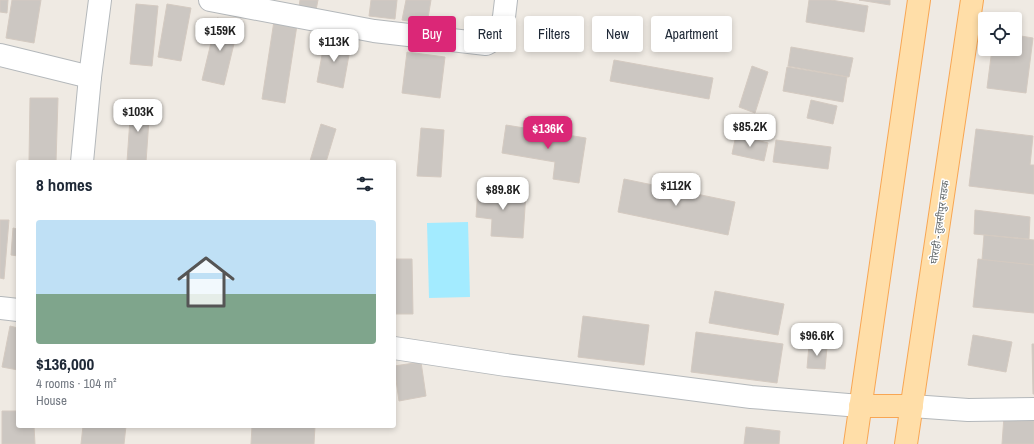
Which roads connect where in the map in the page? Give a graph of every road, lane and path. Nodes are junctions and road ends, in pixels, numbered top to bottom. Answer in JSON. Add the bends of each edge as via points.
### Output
{"nodes":[{"id":1,"x":100,"y":0,"type":"edge"},
{"id":2,"x":210,"y":0,"type":"edge"},
{"id":3,"x":506,"y":0,"type":"edge"},
{"id":4,"x":919,"y":0,"type":"edge"},
{"id":5,"x":972,"y":0,"type":"edge"},
{"id":6,"x":0,"y":55,"type":"edge"},
{"id":7,"x":90,"y":77,"type":"junction"},
{"id":8,"x":82,"y":160,"type":"edge"},
{"id":9,"x":0,"y":308,"type":"edge"},
{"id":10,"x":16,"y":310,"type":"edge"},
{"id":11,"x":396,"y":348,"type":"edge"},
{"id":12,"x":860,"y":406,"type":"junction"},
{"id":13,"x":912,"y":406,"type":"junction"},
{"id":14,"x":1034,"y":410,"type":"edge"},
{"id":15,"x":855,"y":444,"type":"edge"},
{"id":16,"x":906,"y":444,"type":"edge"}],
"edges":[{"from":1,"to":7,"type":"street"},
{"from":2,"to":3,"type":"street","via":[[374,31],[486,44],[497,38]]},
{"from":4,"to":12,"type":"main road"},
{"from":5,"to":13,"type":"main road","name":"घोराही - तुलसीपुर सडक"},
{"from":6,"to":7,"type":"street"},
{"from":7,"to":8,"type":"street"},
{"from":9,"to":10,"type":"street"},
{"from":11,"to":12,"type":"street","via":[[506,366],[751,397]]},
{"from":12,"to":13,"type":"main road"},
{"from":12,"to":15,"type":"main road"},
{"from":13,"to":14,"type":"street","via":[[968,410]]},
{"from":13,"to":16,"type":"main road","name":"घोराही - तुलसीपुर सडक"}]}
